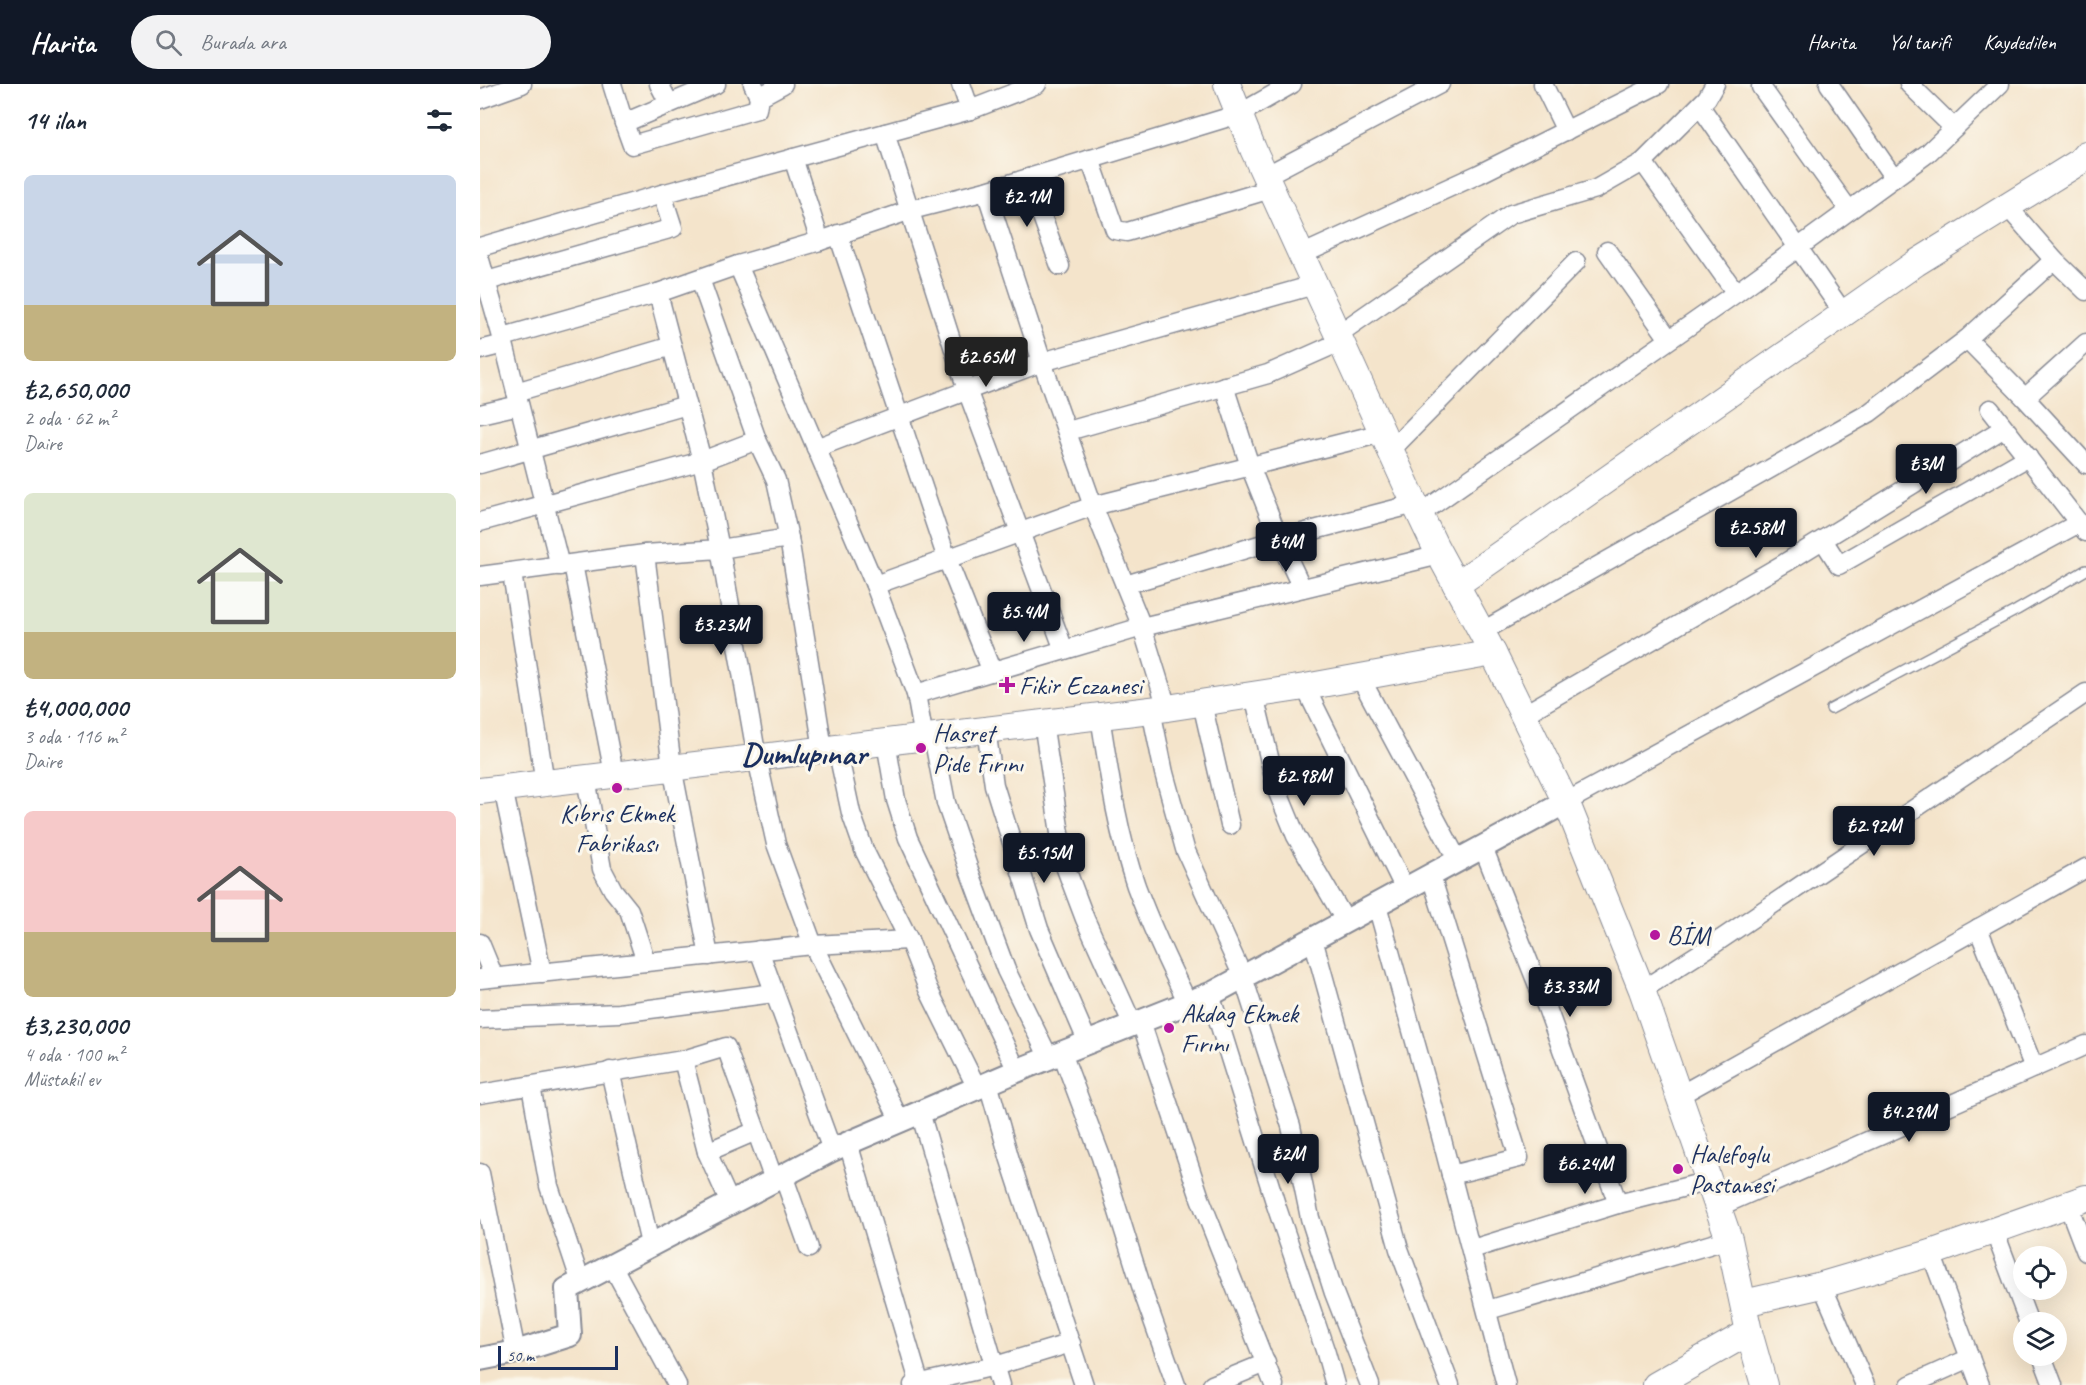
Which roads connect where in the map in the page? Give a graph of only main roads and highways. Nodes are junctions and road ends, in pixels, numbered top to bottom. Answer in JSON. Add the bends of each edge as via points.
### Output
{"nodes":[{"id":1,"x":1227,"y":84,"type":"edge"},
{"id":2,"x":2084,"y":162,"type":"edge"},
{"id":3,"x":1456,"y":585,"type":"junction"},
{"id":4,"x":1487,"y":642,"type":"junction"},
{"id":5,"x":492,"y":790,"type":"edge"},
{"id":6,"x":2077,"y":1202,"type":"edge"},
{"id":7,"x":1743,"y":1303,"type":"junction"},
{"id":8,"x":1749,"y":1332,"type":"junction"},
{"id":9,"x":1656,"y":1385,"type":"edge"},
{"id":10,"x":1764,"y":1385,"type":"edge"}],
"edges":[{"from":1,"to":3,"type":"main road","via":[[1314,285]]},
{"from":2,"to":3,"type":"main road","via":[[1916,263]]},
{"from":3,"to":4,"type":"main road"},
{"from":4,"to":5,"type":"main road","via":[[1360,677],[1202,703]]},
{"from":4,"to":7,"type":"main road","via":[[1566,802],[1642,990],[1729,1239]]},
{"from":6,"to":7,"type":"main road","via":[[1931,1253]]},
{"from":7,"to":8,"type":"main road"},
{"from":8,"to":9,"type":"main road"},
{"from":8,"to":10,"type":"main road"}]}
